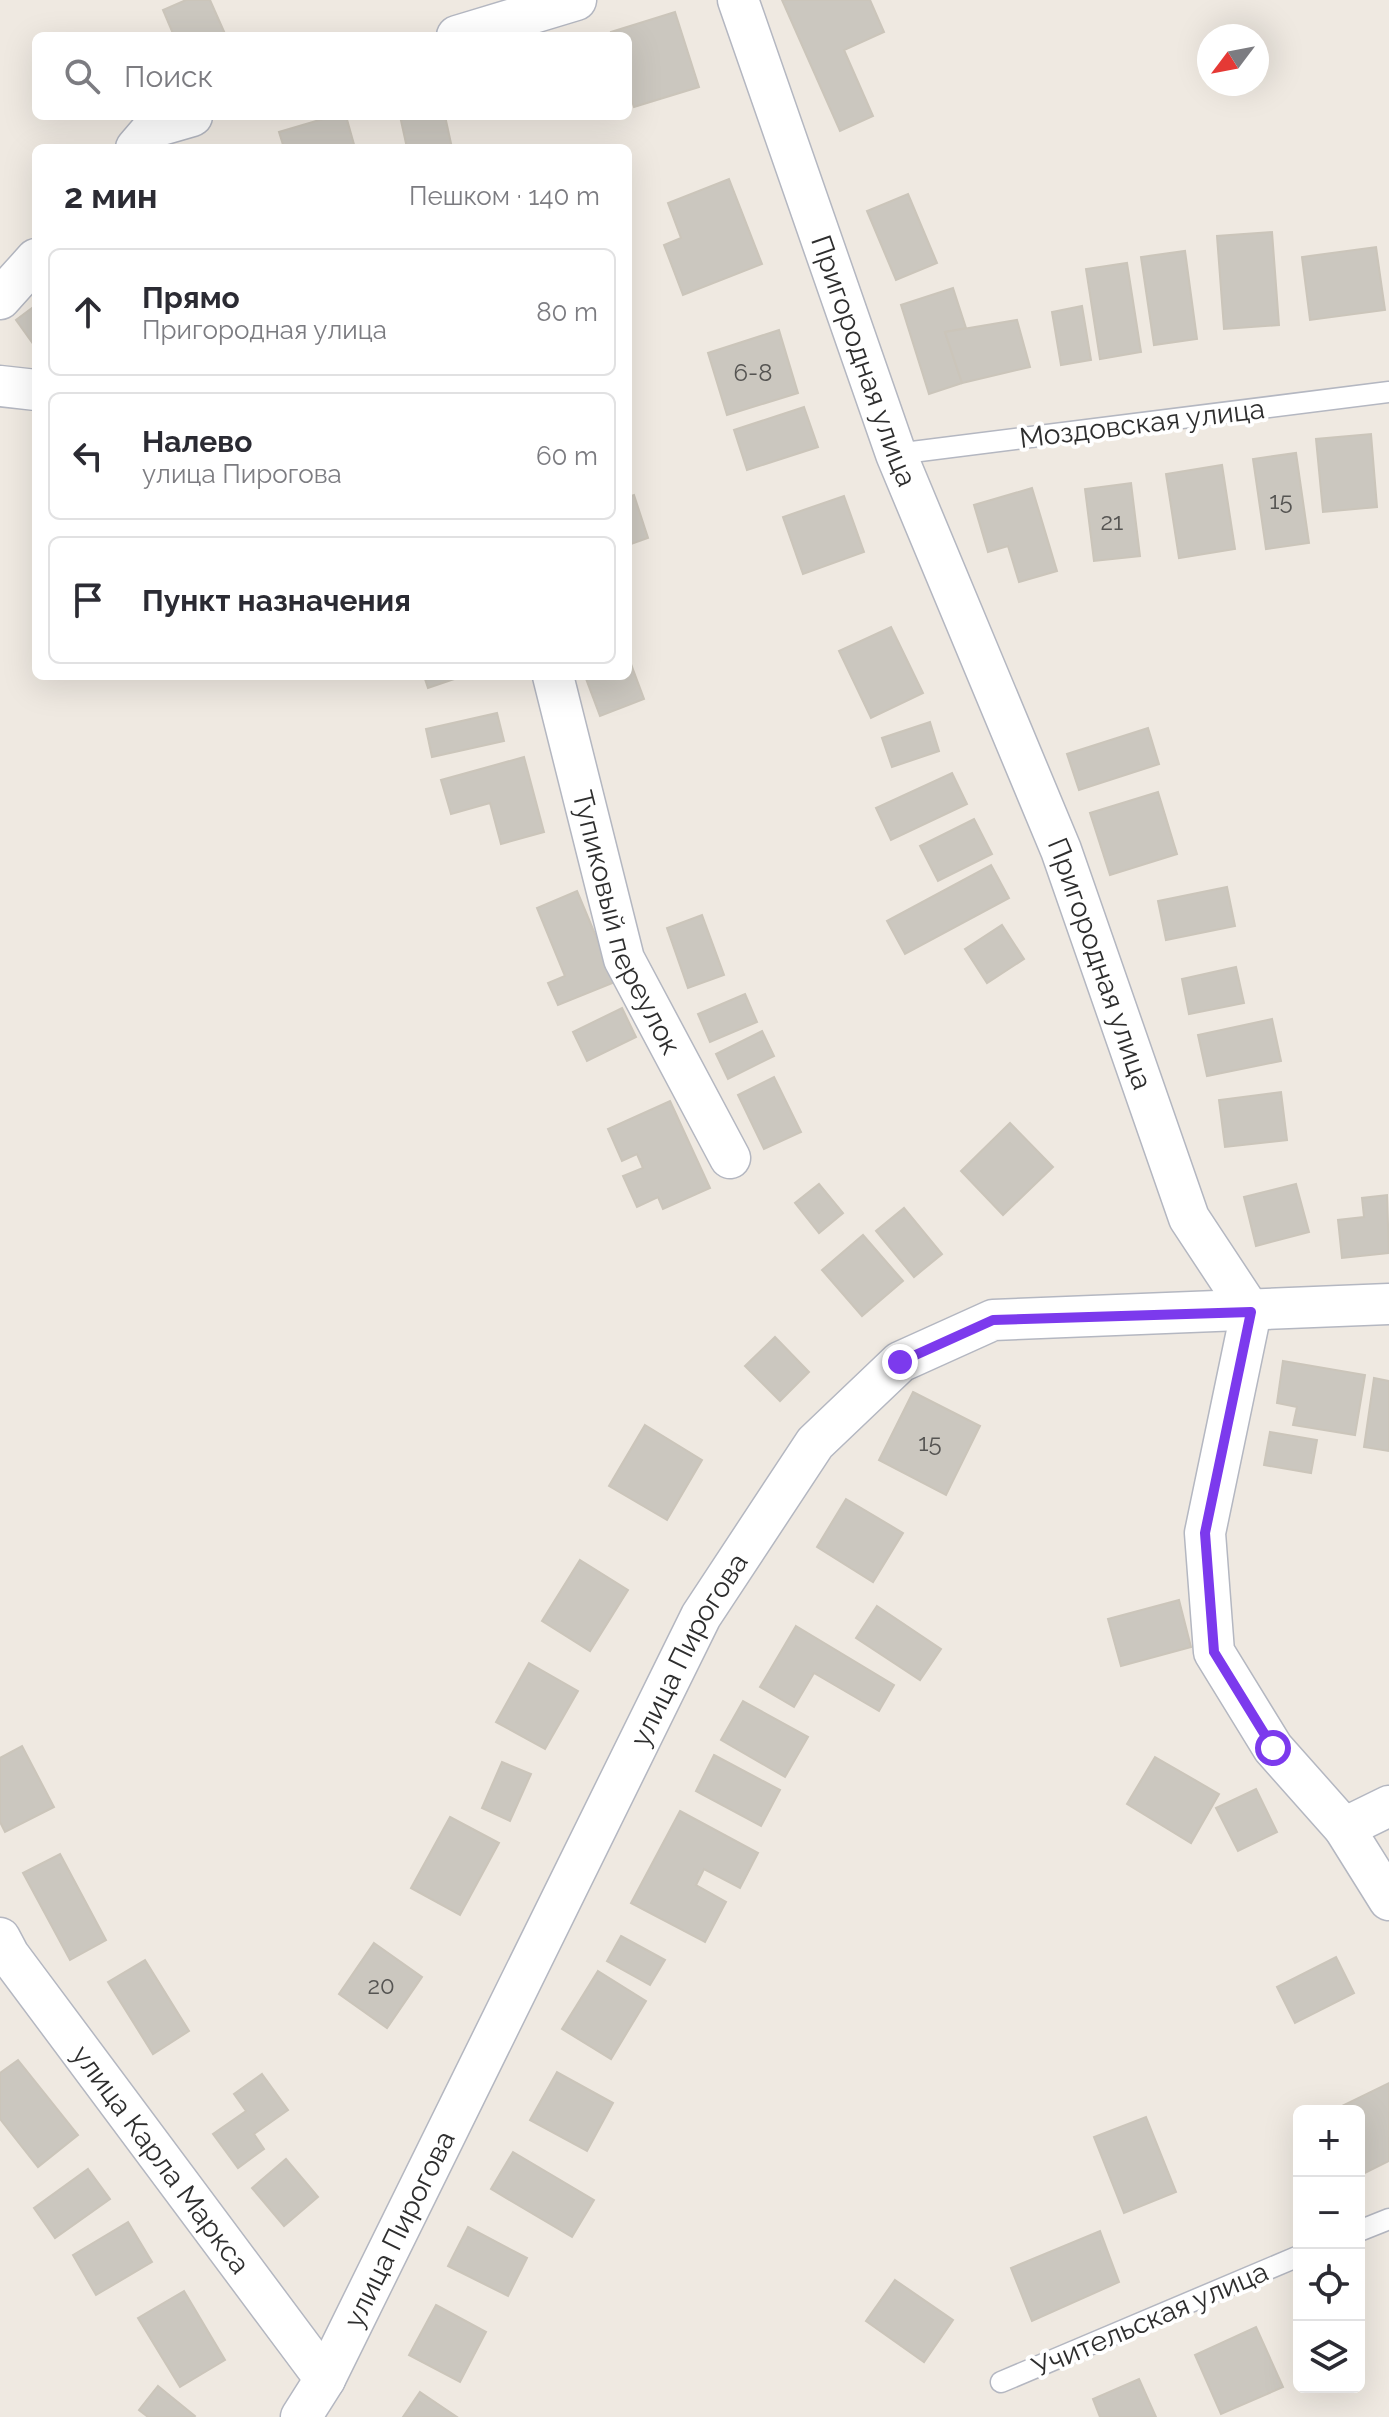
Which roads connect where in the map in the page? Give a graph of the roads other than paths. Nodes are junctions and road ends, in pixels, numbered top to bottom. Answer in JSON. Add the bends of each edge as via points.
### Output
{"nodes":[{"id":1,"x":576,"y":0,"type":"edge"},
{"id":2,"x":738,"y":0,"type":"edge"},
{"id":3,"x":470,"y":32,"type":"edge"},
{"id":4,"x":178,"y":120,"type":"edge"},
{"id":5,"x":139,"y":144,"type":"edge"},
{"id":6,"x":32,"y":263,"type":"edge"},
{"id":7,"x":0,"y":299,"type":"edge"},
{"id":8,"x":0,"y":386,"type":"edge"},
{"id":9,"x":32,"y":390,"type":"edge"},
{"id":10,"x":1389,"y":392,"type":"edge"},
{"id":11,"x":896,"y":454,"type":"junction"},
{"id":12,"x":554,"y":680,"type":"edge"},
{"id":13,"x":730,"y":1158,"type":"dead end"},
{"id":14,"x":1389,"y":1304,"type":"edge"},
{"id":15,"x":1251,"y":1312,"type":"junction"},
{"id":16,"x":1389,"y":1806,"type":"edge"},
{"id":17,"x":1344,"y":1828,"type":"junction"},
{"id":18,"x":1389,"y":1900,"type":"edge"},
{"id":19,"x":0,"y":1938,"type":"edge"},
{"id":20,"x":1389,"y":2219,"type":"edge"},
{"id":21,"x":1365,"y":2229,"type":"edge"},
{"id":22,"x":1293,"y":2259,"type":"edge"},
{"id":23,"x":325,"y":2379,"type":"junction"},
{"id":24,"x":1001,"y":2382,"type":"dead end"},
{"id":25,"x":301,"y":2417,"type":"edge"}],
"edges":[{"from":1,"to":3,"type":"street"},
{"from":2,"to":11,"type":"street","name":"Пригородная улица"},
{"from":4,"to":5,"type":"street","via":[[154,127]]},
{"from":6,"to":7,"type":"street"},
{"from":8,"to":9,"type":"street"},
{"from":10,"to":11,"type":"lane","name":"Моздовская улица"},
{"from":11,"to":15,"type":"street","name":"Пригородная улица","via":[[1061,850],[1189,1218]]},
{"from":12,"to":13,"type":"street","name":"Тупиковый переулок","via":[[624,959]]},
{"from":14,"to":15,"type":"street","name":"улица Пирогова"},
{"from":15,"to":17,"type":"street","via":[[1205,1533],[1214,1652],[1273,1748]]},
{"from":15,"to":23,"type":"street","name":"улица Пирогова","via":[[993,1320],[900,1362],[815,1443],[701,1616]]},
{"from":16,"to":17,"type":"street"},
{"from":17,"to":18,"type":"street"},
{"from":19,"to":23,"type":"street","name":"улица Карла Маркса"},
{"from":20,"to":21,"type":"lane"},
{"from":22,"to":24,"type":"lane","name":"Учительская улица"},
{"from":23,"to":25,"type":"street","name":"улица Пирогова"}]}
